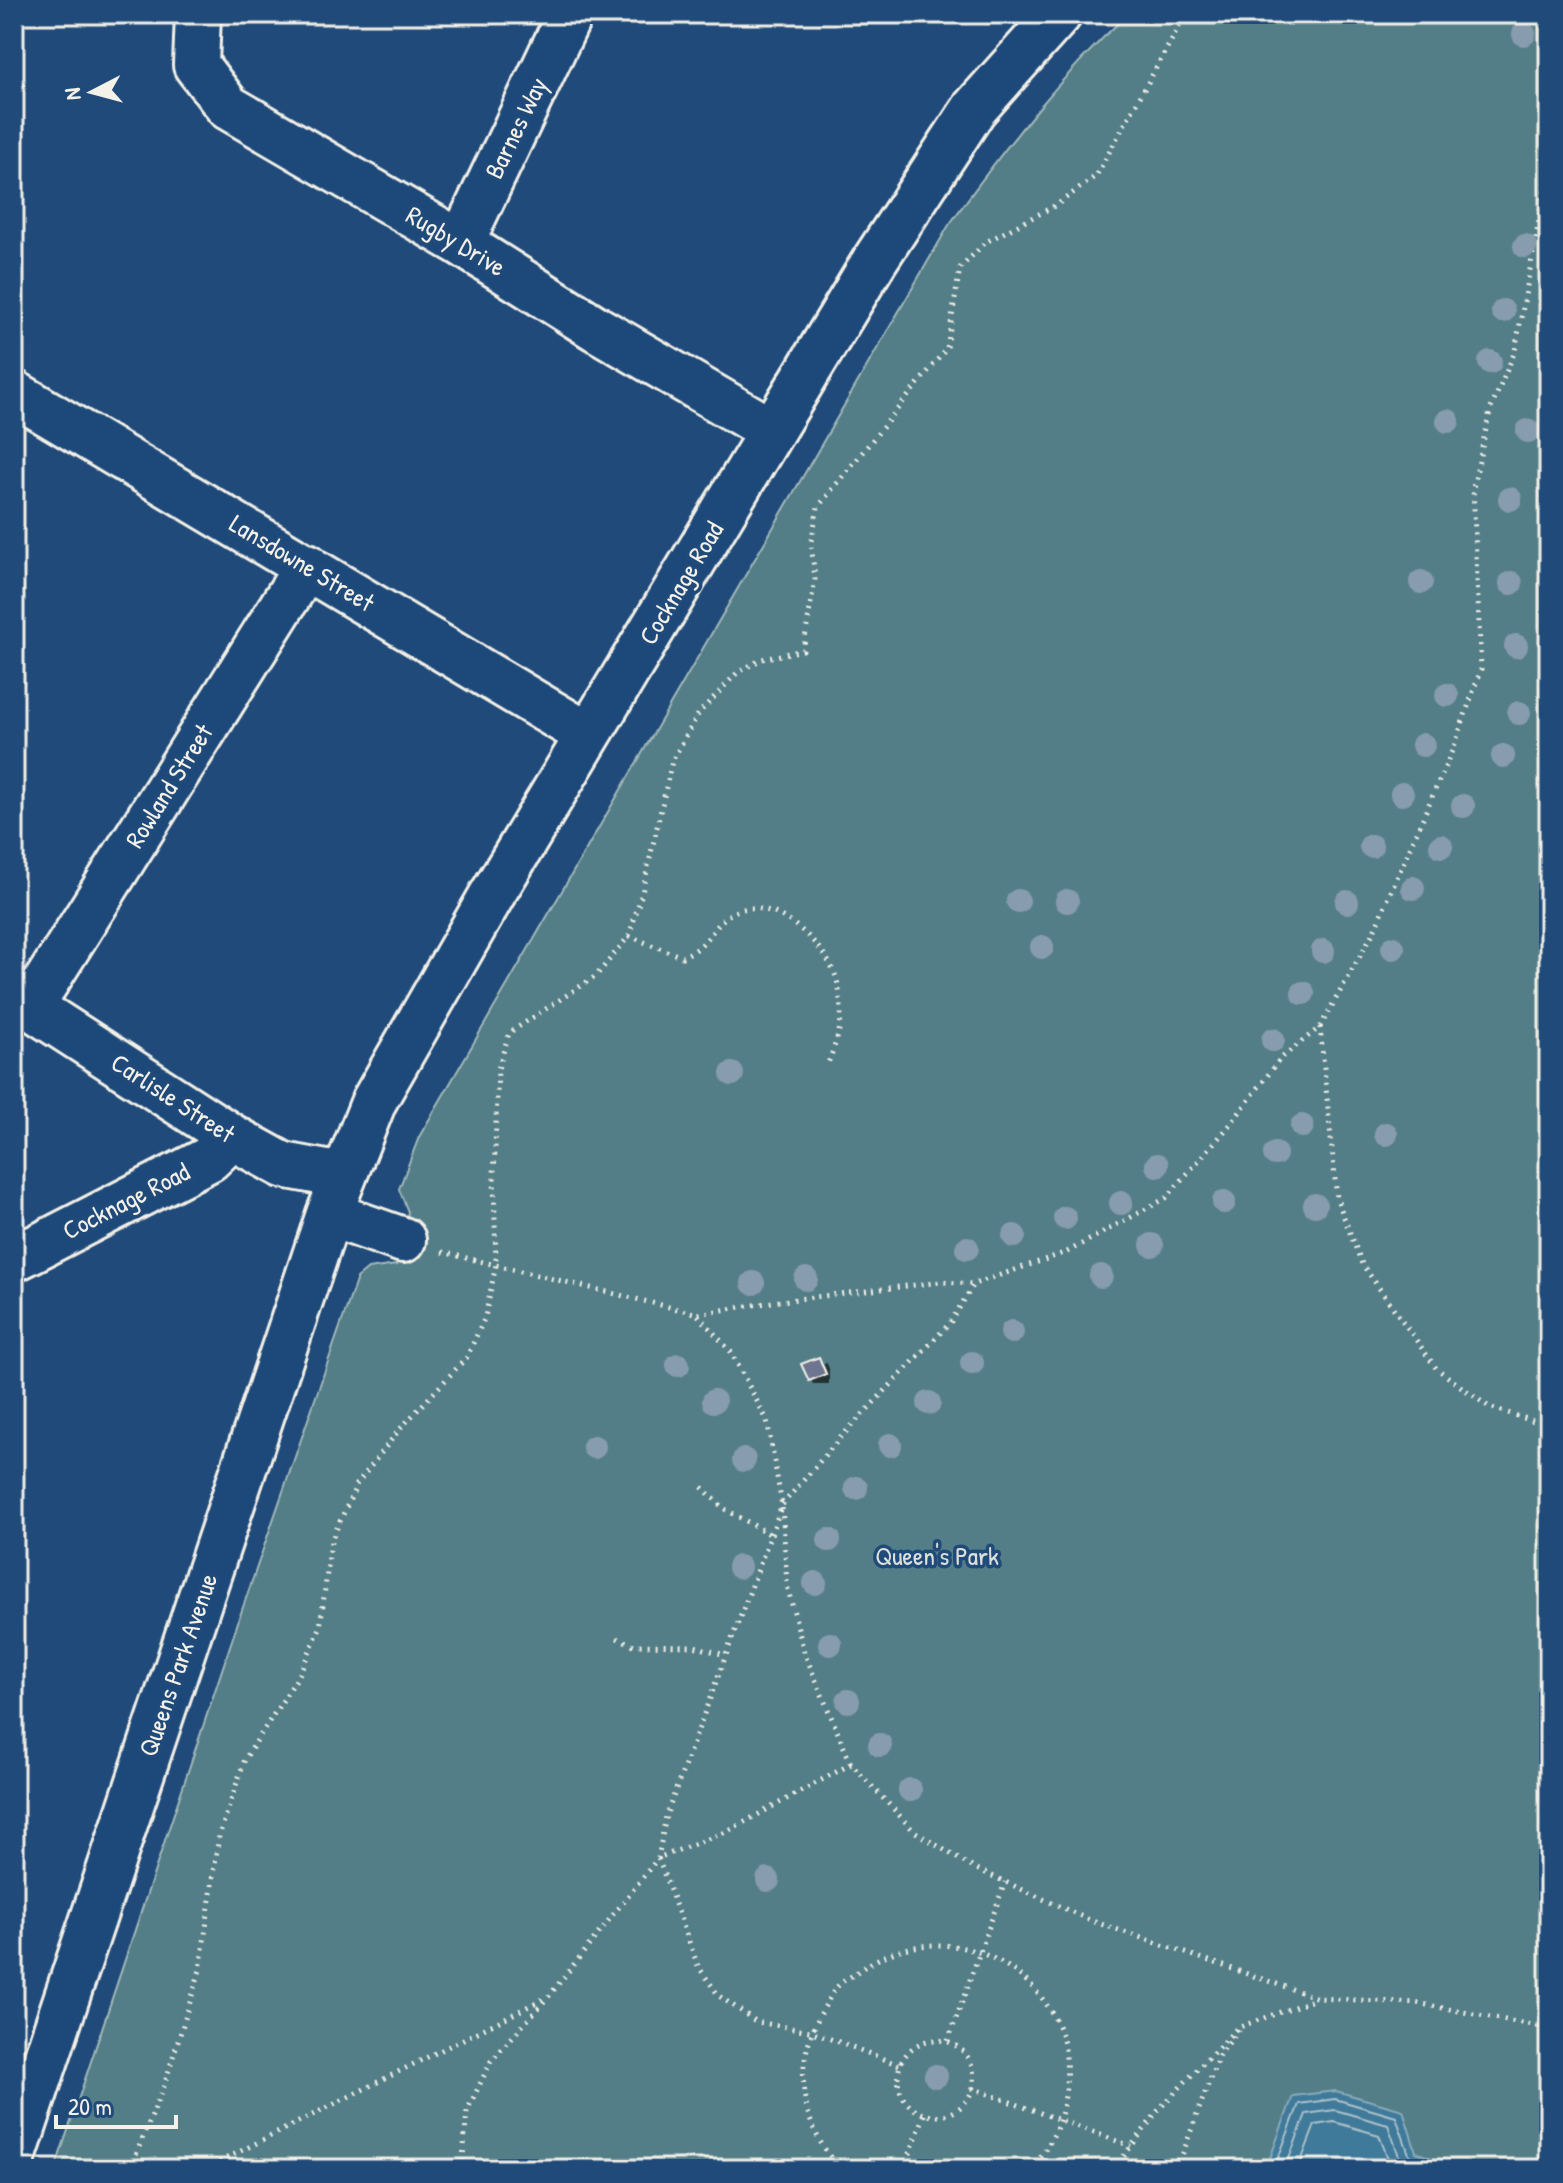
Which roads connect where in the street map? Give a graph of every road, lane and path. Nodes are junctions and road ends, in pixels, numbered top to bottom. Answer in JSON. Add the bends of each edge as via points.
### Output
{"nodes":[{"id":1,"x":198,"y":14,"type":"edge"},
{"id":2,"x":570,"y":14,"type":"edge"},
{"id":3,"x":1059,"y":14,"type":"edge"},
{"id":4,"x":1186,"y":14,"type":"edge"},
{"id":5,"x":1549,"y":166,"type":"edge"},
{"id":6,"x":461,"y":243,"type":"junction"},
{"id":7,"x":21,"y":412,"type":"edge"},
{"id":8,"x":772,"y":431,"type":"junction"},
{"id":9,"x":307,"y":566,"type":"junction"},
{"id":10,"x":588,"y":735,"type":"junction"},
{"id":11,"x":629,"y":936,"type":"junction"},
{"id":12,"x":22,"y":1001,"type":"edge"},
{"id":13,"x":1320,"y":1027,"type":"junction"},
{"id":14,"x":827,"y":1066,"type":"dead end"},
{"id":15,"x":232,"y":1137,"type":"junction"},
{"id":16,"x":336,"y":1195,"type":"junction"},
{"id":17,"x":403,"y":1240,"type":"joint"},
{"id":18,"x":14,"y":1259,"type":"edge"},
{"id":19,"x":496,"y":1265,"type":"junction"},
{"id":20,"x":974,"y":1284,"type":"junction"},
{"id":21,"x":698,"y":1314,"type":"junction"},
{"id":22,"x":1549,"y":1426,"type":"edge"},
{"id":23,"x":702,"y":1487,"type":"dead end"},
{"id":24,"x":782,"y":1505,"type":"junction"},
{"id":25,"x":771,"y":1535,"type":"junction"},
{"id":26,"x":617,"y":1638,"type":"dead end"},
{"id":27,"x":725,"y":1655,"type":"junction"},
{"id":28,"x":851,"y":1764,"type":"junction"},
{"id":29,"x":658,"y":1858,"type":"junction"},
{"id":30,"x":1005,"y":1882,"type":"junction"},
{"id":31,"x":979,"y":1951,"type":"junction"},
{"id":32,"x":549,"y":1996,"type":"junction"},
{"id":33,"x":1318,"y":1998,"type":"junction"},
{"id":34,"x":1243,"y":2026,"type":"junction"},
{"id":35,"x":1549,"y":2028,"type":"edge"},
{"id":36,"x":810,"y":2031,"type":"junction"},
{"id":37,"x":948,"y":2041,"type":"junction"},
{"id":38,"x":899,"y":2065,"type":"junction"},
{"id":39,"x":972,"y":2088,"type":"junction"},
{"id":40,"x":925,"y":2114,"type":"junction"},
{"id":41,"x":1061,"y":2120,"type":"junction"},
{"id":42,"x":1131,"y":2146,"type":"junction"},
{"id":43,"x":14,"y":2155,"type":"edge"},
{"id":44,"x":130,"y":2169,"type":"edge"},
{"id":45,"x":205,"y":2169,"type":"edge"},
{"id":46,"x":462,"y":2169,"type":"edge"},
{"id":47,"x":841,"y":2169,"type":"edge"},
{"id":48,"x":904,"y":2169,"type":"edge"},
{"id":49,"x":1029,"y":2169,"type":"edge"},
{"id":50,"x":1114,"y":2169,"type":"edge"},
{"id":51,"x":1177,"y":2169,"type":"edge"}],
"edges":[{"from":1,"to":6,"type":"street","name":"Rugby Drive","via":[[196,65],[228,107]]},
{"from":2,"to":6,"type":"street","name":"Barnes Way"},
{"from":3,"to":8,"type":"street","name":"Cocknage Road","via":[[974,109]]},
{"from":4,"to":11,"type":"path","via":[[1096,176],[1058,204],[986,242],[960,268],[947,348],[818,507],[811,543],[815,579],[803,650],[762,659],[738,672],[699,713],[672,761]]},
{"from":5,"to":13,"type":"path","via":[[1515,351],[1490,411],[1473,488],[1481,669],[1455,744],[1373,933]]},
{"from":6,"to":8,"type":"street","name":"Rugby Drive"},
{"from":7,"to":9,"type":"street","name":"Lansdowne Street"},
{"from":8,"to":10,"type":"street","name":"Cocknage Road"},
{"from":9,"to":10,"type":"street","name":"Lansdowne Street"},
{"from":9,"to":12,"type":"street","name":"Rowland Street"},
{"from":10,"to":16,"type":"street","name":"Cocknage Road","via":[[374,1101]]},
{"from":11,"to":14,"type":"path","via":[[682,957],[697,948],[724,916],[745,908],[774,911],[821,951],[836,976],[842,1009]]},
{"from":11,"to":19,"type":"path","via":[[596,976],[509,1033],[498,1069]]},
{"from":12,"to":15,"type":"street","name":"Carlisle Street"},
{"from":13,"to":20,"type":"path","via":[[1280,1059],[1166,1198],[1067,1252]]},
{"from":13,"to":22,"type":"path","via":[[1337,1199],[1362,1264],[1436,1368],[1489,1407]]},
{"from":15,"to":16,"type":"street","name":"Carlisle Street"},
{"from":15,"to":18,"type":"street","name":"Cocknage Road","via":[[209,1159]]},
{"from":16,"to":17,"type":"street","name":"Carlisle Street"},
{"from":16,"to":43,"type":"street","name":"Queens Park Avenue"},
{"from":17,"to":19,"type":"path"},
{"from":19,"to":21,"type":"path"},
{"from":19,"to":44,"type":"path","via":[[485,1317],[467,1357],[357,1484],[331,1541],[320,1628],[299,1675],[245,1759],[219,1836],[200,1970],[164,2086]]},
{"from":20,"to":21,"type":"path","via":[[941,1282]]},
{"from":20,"to":24,"type":"path","via":[[950,1323]]},
{"from":21,"to":24,"type":"path","via":[[731,1352],[767,1420]]},
{"from":23,"to":25,"type":"path","via":[[723,1508]]},
{"from":24,"to":25,"type":"path"},
{"from":24,"to":28,"type":"path","via":[[787,1585],[804,1652]]},
{"from":25,"to":27,"type":"path"},
{"from":26,"to":27,"type":"path","via":[[634,1645],[694,1646]]},
{"from":27,"to":29,"type":"path","via":[[666,1816]]},
{"from":28,"to":29,"type":"path","via":[[726,1832]]},
{"from":28,"to":30,"type":"path","via":[[914,1831]]},
{"from":29,"to":32,"type":"path"},
{"from":29,"to":36,"type":"path","via":[[698,1966],[719,1996],[757,2022]]},
{"from":30,"to":31,"type":"path"},
{"from":30,"to":33,"type":"path","via":[[1092,1921]]},
{"from":31,"to":36,"type":"path","via":[[928,1944],[878,1957],[837,1987]]},
{"from":31,"to":37,"type":"path"},
{"from":31,"to":41,"type":"path","via":[[1019,1974],[1055,2019],[1066,2052],[1068,2086]]},
{"from":32,"to":45,"type":"path"},
{"from":32,"to":46,"type":"path","via":[[491,2061],[467,2111]]},
{"from":33,"to":34,"type":"path"},
{"from":33,"to":35,"type":"path","via":[[1417,2003]]},
{"from":34,"to":42,"type":"path","via":[[1161,2107]]},
{"from":34,"to":51,"type":"path","via":[[1219,2055]]},
{"from":36,"to":38,"type":"path"},
{"from":36,"to":47,"type":"path","via":[[802,2072],[807,2114],[825,2153]]},
{"from":37,"to":38,"type":"path","via":[[919,2043]]},
{"from":37,"to":39,"type":"path","via":[[964,2052],[973,2069]]},
{"from":38,"to":40,"type":"path","via":[[904,2100]]},
{"from":39,"to":40,"type":"path","via":[[959,2108]]},
{"from":39,"to":41,"type":"path"},
{"from":40,"to":48,"type":"path"},
{"from":41,"to":42,"type":"path"},
{"from":41,"to":49,"type":"path","via":[[1042,2157]]},
{"from":42,"to":50,"type":"path"}]}
